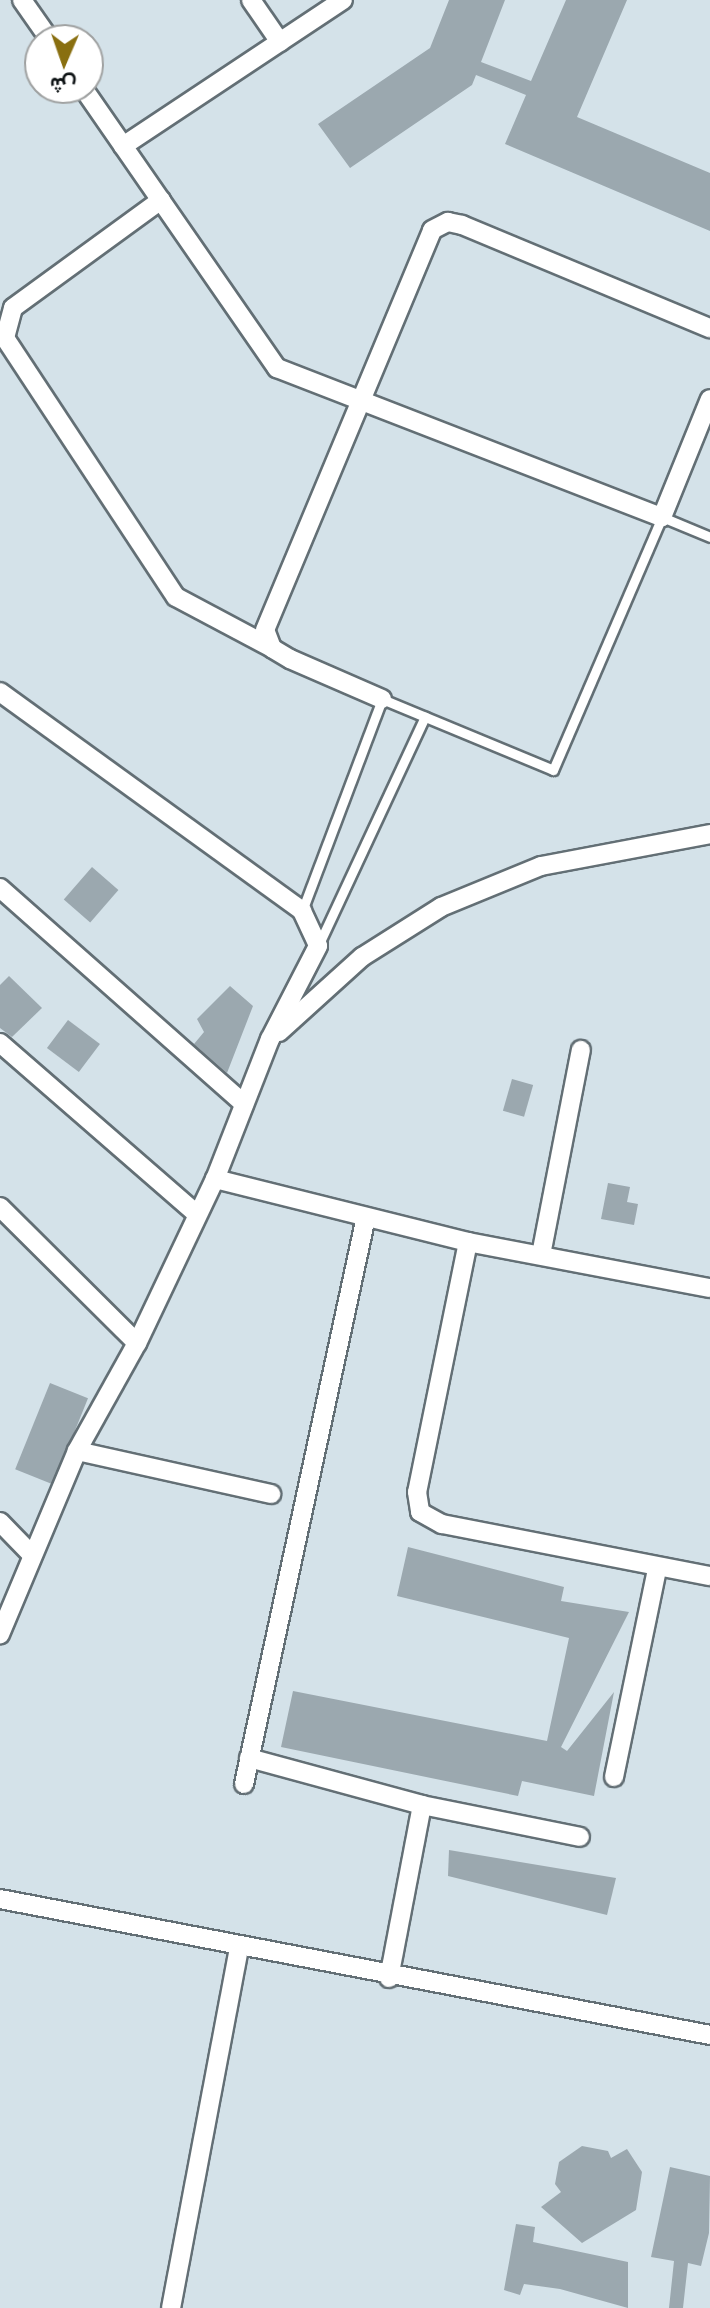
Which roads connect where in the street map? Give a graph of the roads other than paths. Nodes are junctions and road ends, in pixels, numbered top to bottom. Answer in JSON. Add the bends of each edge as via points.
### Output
{"nodes":[{"id":1,"x":22,"y":0,"type":"edge"},
{"id":2,"x":251,"y":0,"type":"edge"},
{"id":3,"x":343,"y":0,"type":"edge"},
{"id":4,"x":39,"y":24,"type":"edge"},
{"id":5,"x":280,"y":42,"type":"junction"},
{"id":6,"x":94,"y":104,"type":"edge"},
{"id":7,"x":123,"y":146,"type":"junction"},
{"id":8,"x":161,"y":200,"type":"junction"},
{"id":9,"x":710,"y":328,"type":"edge"},
{"id":10,"x":710,"y":399,"type":"edge"},
{"id":11,"x":362,"y":403,"type":"junction"},
{"id":12,"x":662,"y":517,"type":"junction"},
{"id":13,"x":710,"y":537,"type":"edge"},
{"id":14,"x":272,"y":648,"type":"junction"},
{"id":15,"x":0,"y":692,"type":"edge"},
{"id":16,"x":382,"y":699,"type":"junction"},
{"id":17,"x":425,"y":717,"type":"junction"},
{"id":18,"x":710,"y":834,"type":"edge"},
{"id":19,"x":0,"y":888,"type":"edge"},
{"id":20,"x":302,"y":911,"type":"junction"},
{"id":21,"x":318,"y":946,"type":"junction"},
{"id":22,"x":270,"y":1039,"type":"junction"},
{"id":23,"x":2,"y":1048,"type":"edge"},
{"id":24,"x":581,"y":1050,"type":"dead end"},
{"id":25,"x":244,"y":1104,"type":"junction"},
{"id":26,"x":215,"y":1179,"type":"junction"},
{"id":27,"x":0,"y":1207,"type":"edge"},
{"id":28,"x":197,"y":1214,"type":"junction"},
{"id":29,"x":366,"y":1217,"type":"junction"},
{"id":30,"x":468,"y":1242,"type":"junction"},
{"id":31,"x":541,"y":1255,"type":"junction"},
{"id":32,"x":710,"y":1288,"type":"edge"},
{"id":33,"x":137,"y":1343,"type":"junction"},
{"id":34,"x":77,"y":1451,"type":"junction"},
{"id":35,"x":271,"y":1494,"type":"dead end"},
{"id":36,"x":0,"y":1522,"type":"edge"},
{"id":37,"x":32,"y":1555,"type":"junction"},
{"id":38,"x":657,"y":1569,"type":"junction"},
{"id":39,"x":709,"y":1571,"type":"edge"},
{"id":40,"x":0,"y":1634,"type":"edge"},
{"id":41,"x":249,"y":1758,"type":"junction"},
{"id":42,"x":614,"y":1777,"type":"dead end"},
{"id":43,"x":244,"y":1784,"type":"dead end"},
{"id":44,"x":422,"y":1805,"type":"junction"},
{"id":45,"x":580,"y":1837,"type":"dead end"},
{"id":46,"x":0,"y":1899,"type":"edge"},
{"id":47,"x":239,"y":1948,"type":"junction"},
{"id":48,"x":389,"y":1978,"type":"junction"},
{"id":49,"x":710,"y":2035,"type":"edge"},
{"id":50,"x":171,"y":2308,"type":"edge"}],
"edges":[{"from":1,"to":4,"type":"street"},
{"from":2,"to":5,"type":"street"},
{"from":3,"to":5,"type":"street"},
{"from":5,"to":7,"type":"street"},
{"from":6,"to":7,"type":"street"},
{"from":7,"to":8,"type":"street"},
{"from":8,"to":11,"type":"street","via":[[277,368]]},
{"from":8,"to":14,"type":"street","via":[[13,308],[5,338],[176,597]]},
{"from":9,"to":11,"type":"street","via":[[448,222],[432,230]]},
{"from":10,"to":12,"type":"street"},
{"from":11,"to":12,"type":"street"},
{"from":11,"to":14,"type":"street","via":[[270,614],[265,630]]},
{"from":12,"to":13,"type":"lane"},
{"from":12,"to":17,"type":"lane","via":[[553,770]]},
{"from":14,"to":16,"type":"street"},
{"from":15,"to":20,"type":"street"},
{"from":16,"to":17,"type":"lane"},
{"from":16,"to":20,"type":"lane"},
{"from":17,"to":21,"type":"lane"},
{"from":18,"to":22,"type":"street","via":[[541,866],[441,907],[362,957]]},
{"from":19,"to":25,"type":"street"},
{"from":20,"to":21,"type":"street"},
{"from":21,"to":22,"type":"street"},
{"from":22,"to":25,"type":"street"},
{"from":23,"to":28,"type":"street"},
{"from":24,"to":31,"type":"street"},
{"from":25,"to":26,"type":"street"},
{"from":26,"to":28,"type":"street"},
{"from":26,"to":29,"type":"street"},
{"from":27,"to":33,"type":"street"},
{"from":28,"to":33,"type":"street"},
{"from":29,"to":30,"type":"street"},
{"from":29,"to":41,"type":"street"},
{"from":30,"to":31,"type":"street"},
{"from":30,"to":38,"type":"street","via":[[415,1505],[442,1524]]},
{"from":31,"to":32,"type":"street"},
{"from":33,"to":34,"type":"street"},
{"from":34,"to":35,"type":"street"},
{"from":34,"to":37,"type":"street"},
{"from":36,"to":37,"type":"street"},
{"from":37,"to":40,"type":"street"},
{"from":38,"to":39,"type":"street"},
{"from":38,"to":42,"type":"street"},
{"from":41,"to":43,"type":"street"},
{"from":41,"to":44,"type":"street"},
{"from":44,"to":45,"type":"street"},
{"from":44,"to":48,"type":"street"},
{"from":46,"to":47,"type":"street"},
{"from":47,"to":48,"type":"street"},
{"from":47,"to":50,"type":"street"},
{"from":48,"to":49,"type":"street"}]}
